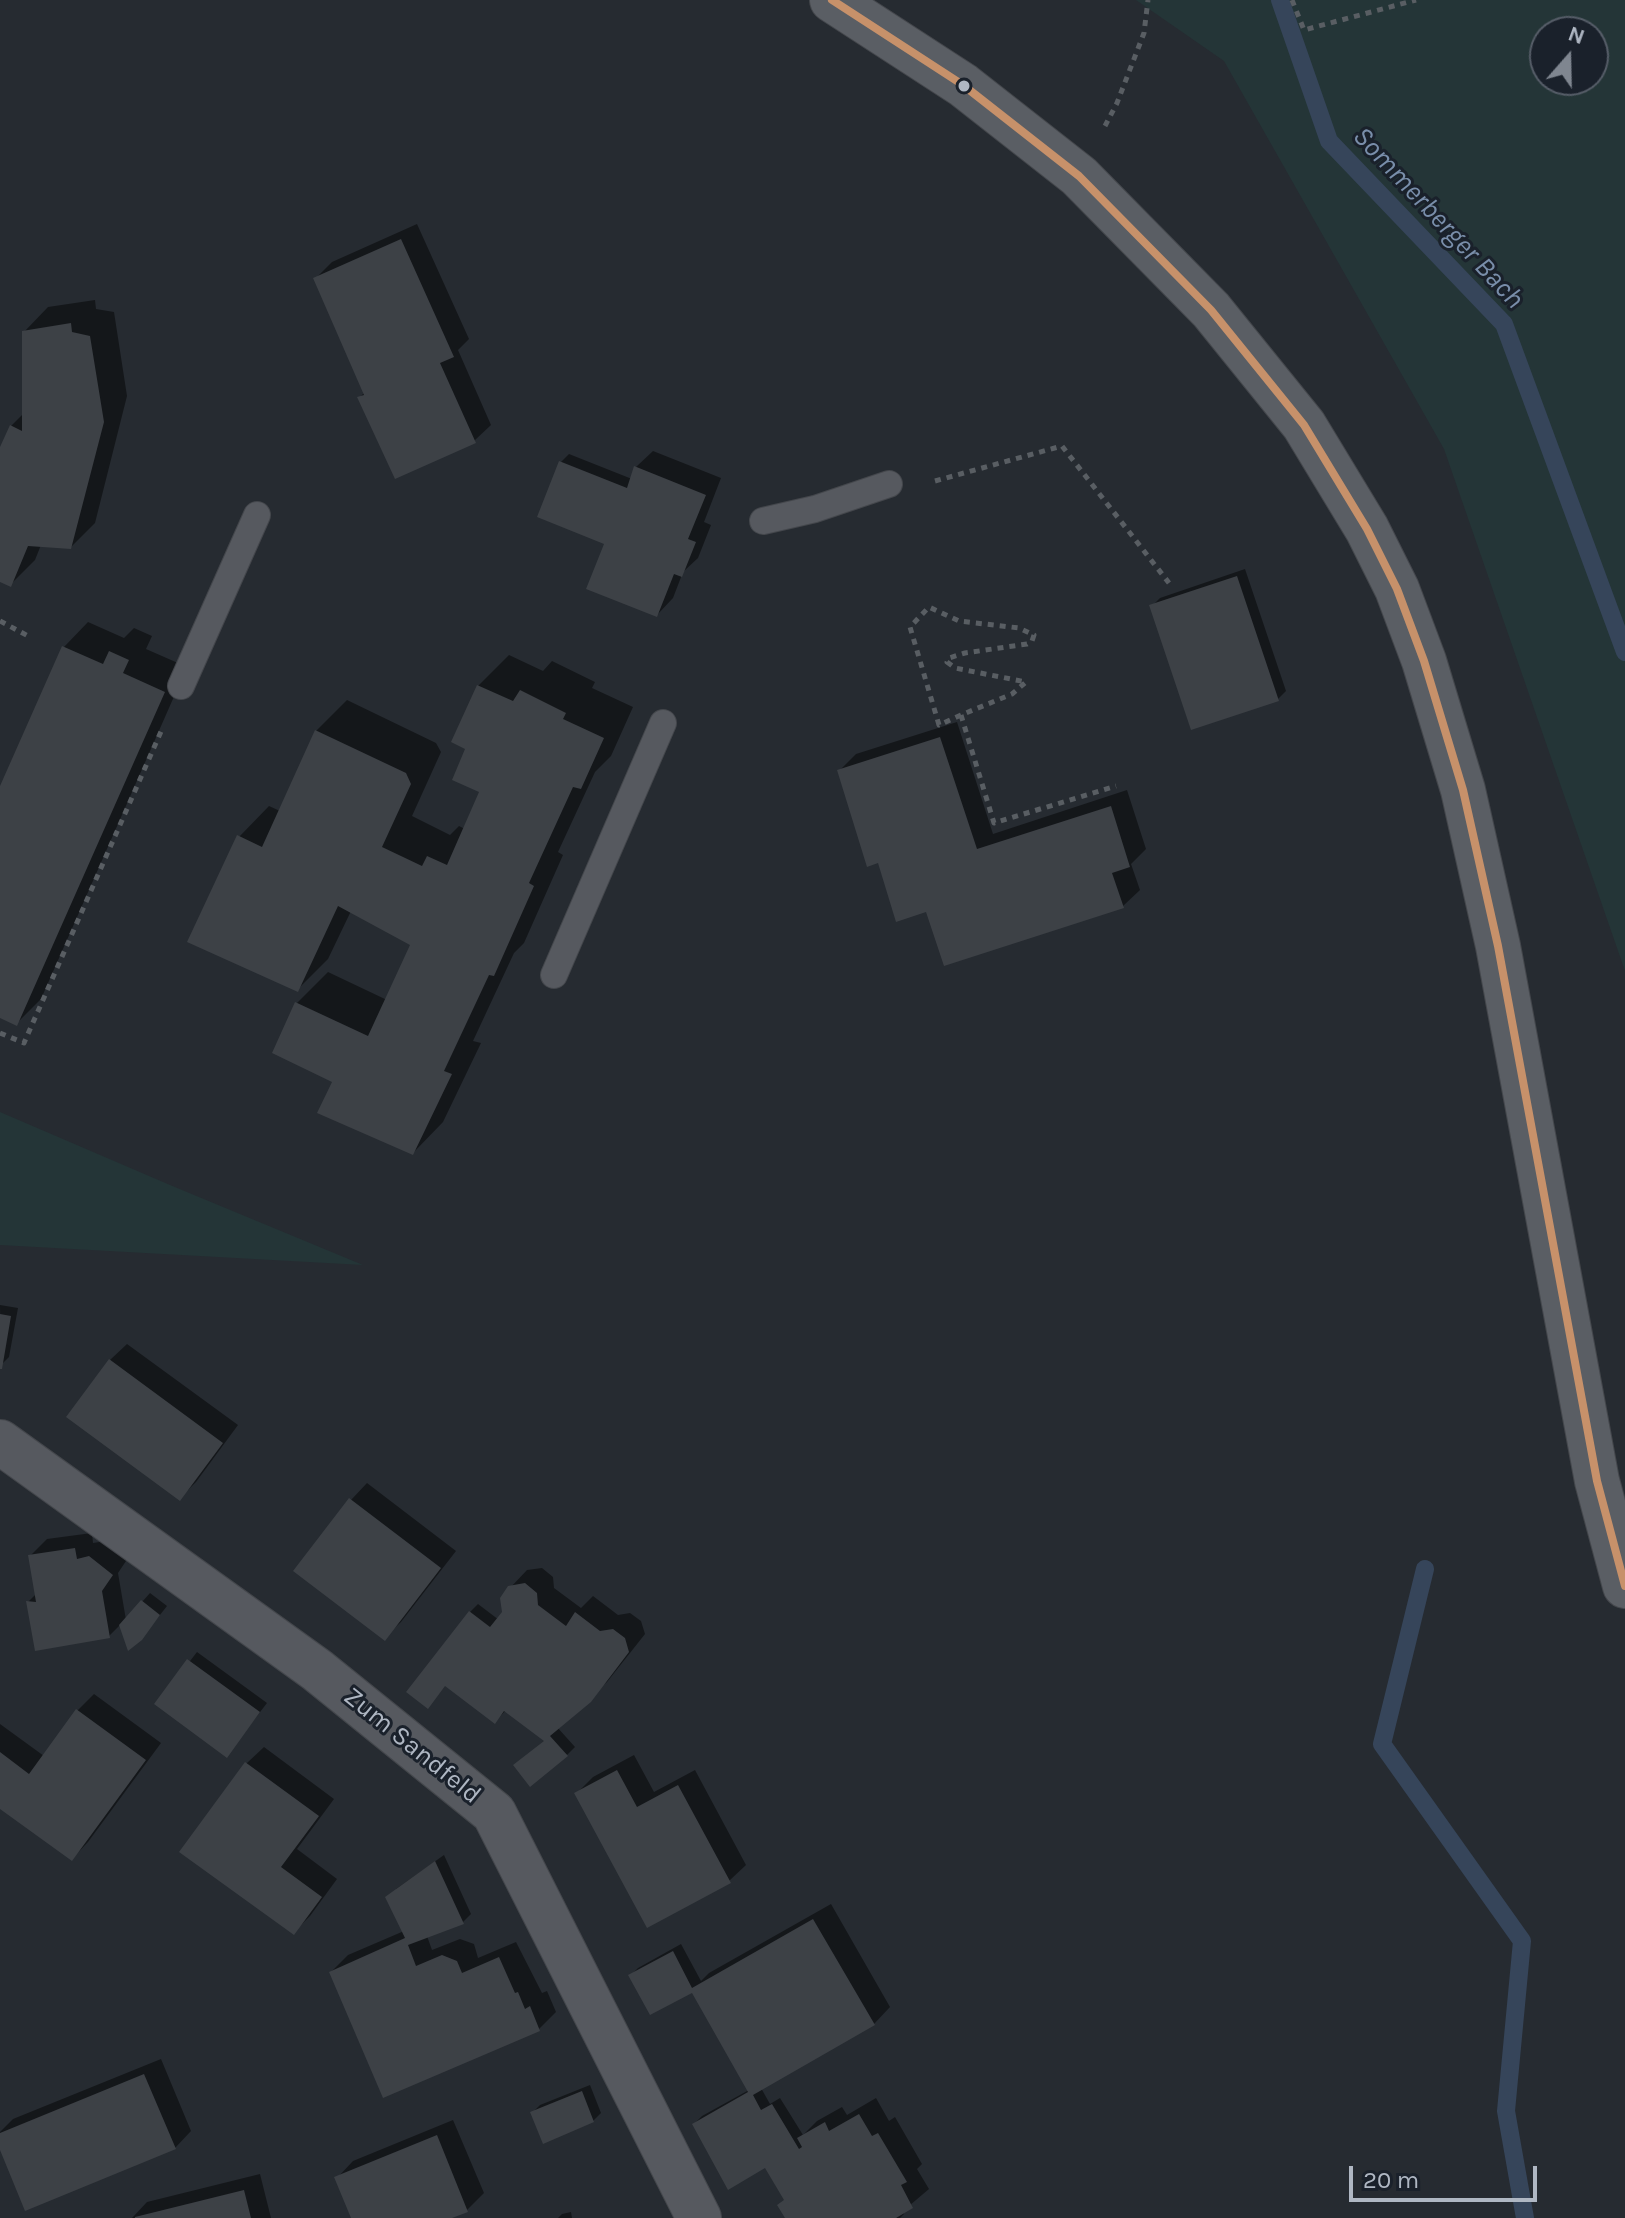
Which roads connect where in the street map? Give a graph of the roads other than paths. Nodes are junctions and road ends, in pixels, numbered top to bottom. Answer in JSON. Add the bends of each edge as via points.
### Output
{"nodes":[{"id":1,"x":832,"y":0,"type":"edge"},
{"id":2,"x":889,"y":484,"type":"dead end"},
{"id":3,"x":257,"y":515,"type":"dead end"},
{"id":4,"x":763,"y":521,"type":"dead end"},
{"id":5,"x":181,"y":686,"type":"road end"},
{"id":6,"x":663,"y":723,"type":"dead end"},
{"id":7,"x":554,"y":975,"type":"dead end"},
{"id":8,"x":0,"y":1442,"type":"edge"},
{"id":9,"x":1625,"y":1586,"type":"edge"},
{"id":10,"x":699,"y":2218,"type":"edge"}],
"edges":[{"from":1,"to":9,"type":"street","via":[[963,85],[1079,176],[1211,310],[1304,425],[1367,529],[1424,661],[1463,790],[1498,946],[1597,1481]]},
{"from":2,"to":4,"type":"lane"},
{"from":3,"to":5,"type":"lane"},
{"from":6,"to":7,"type":"lane"},
{"from":8,"to":10,"type":"street","name":"Zum Sandfeld","via":[[317,1670],[494,1813]]}]}
